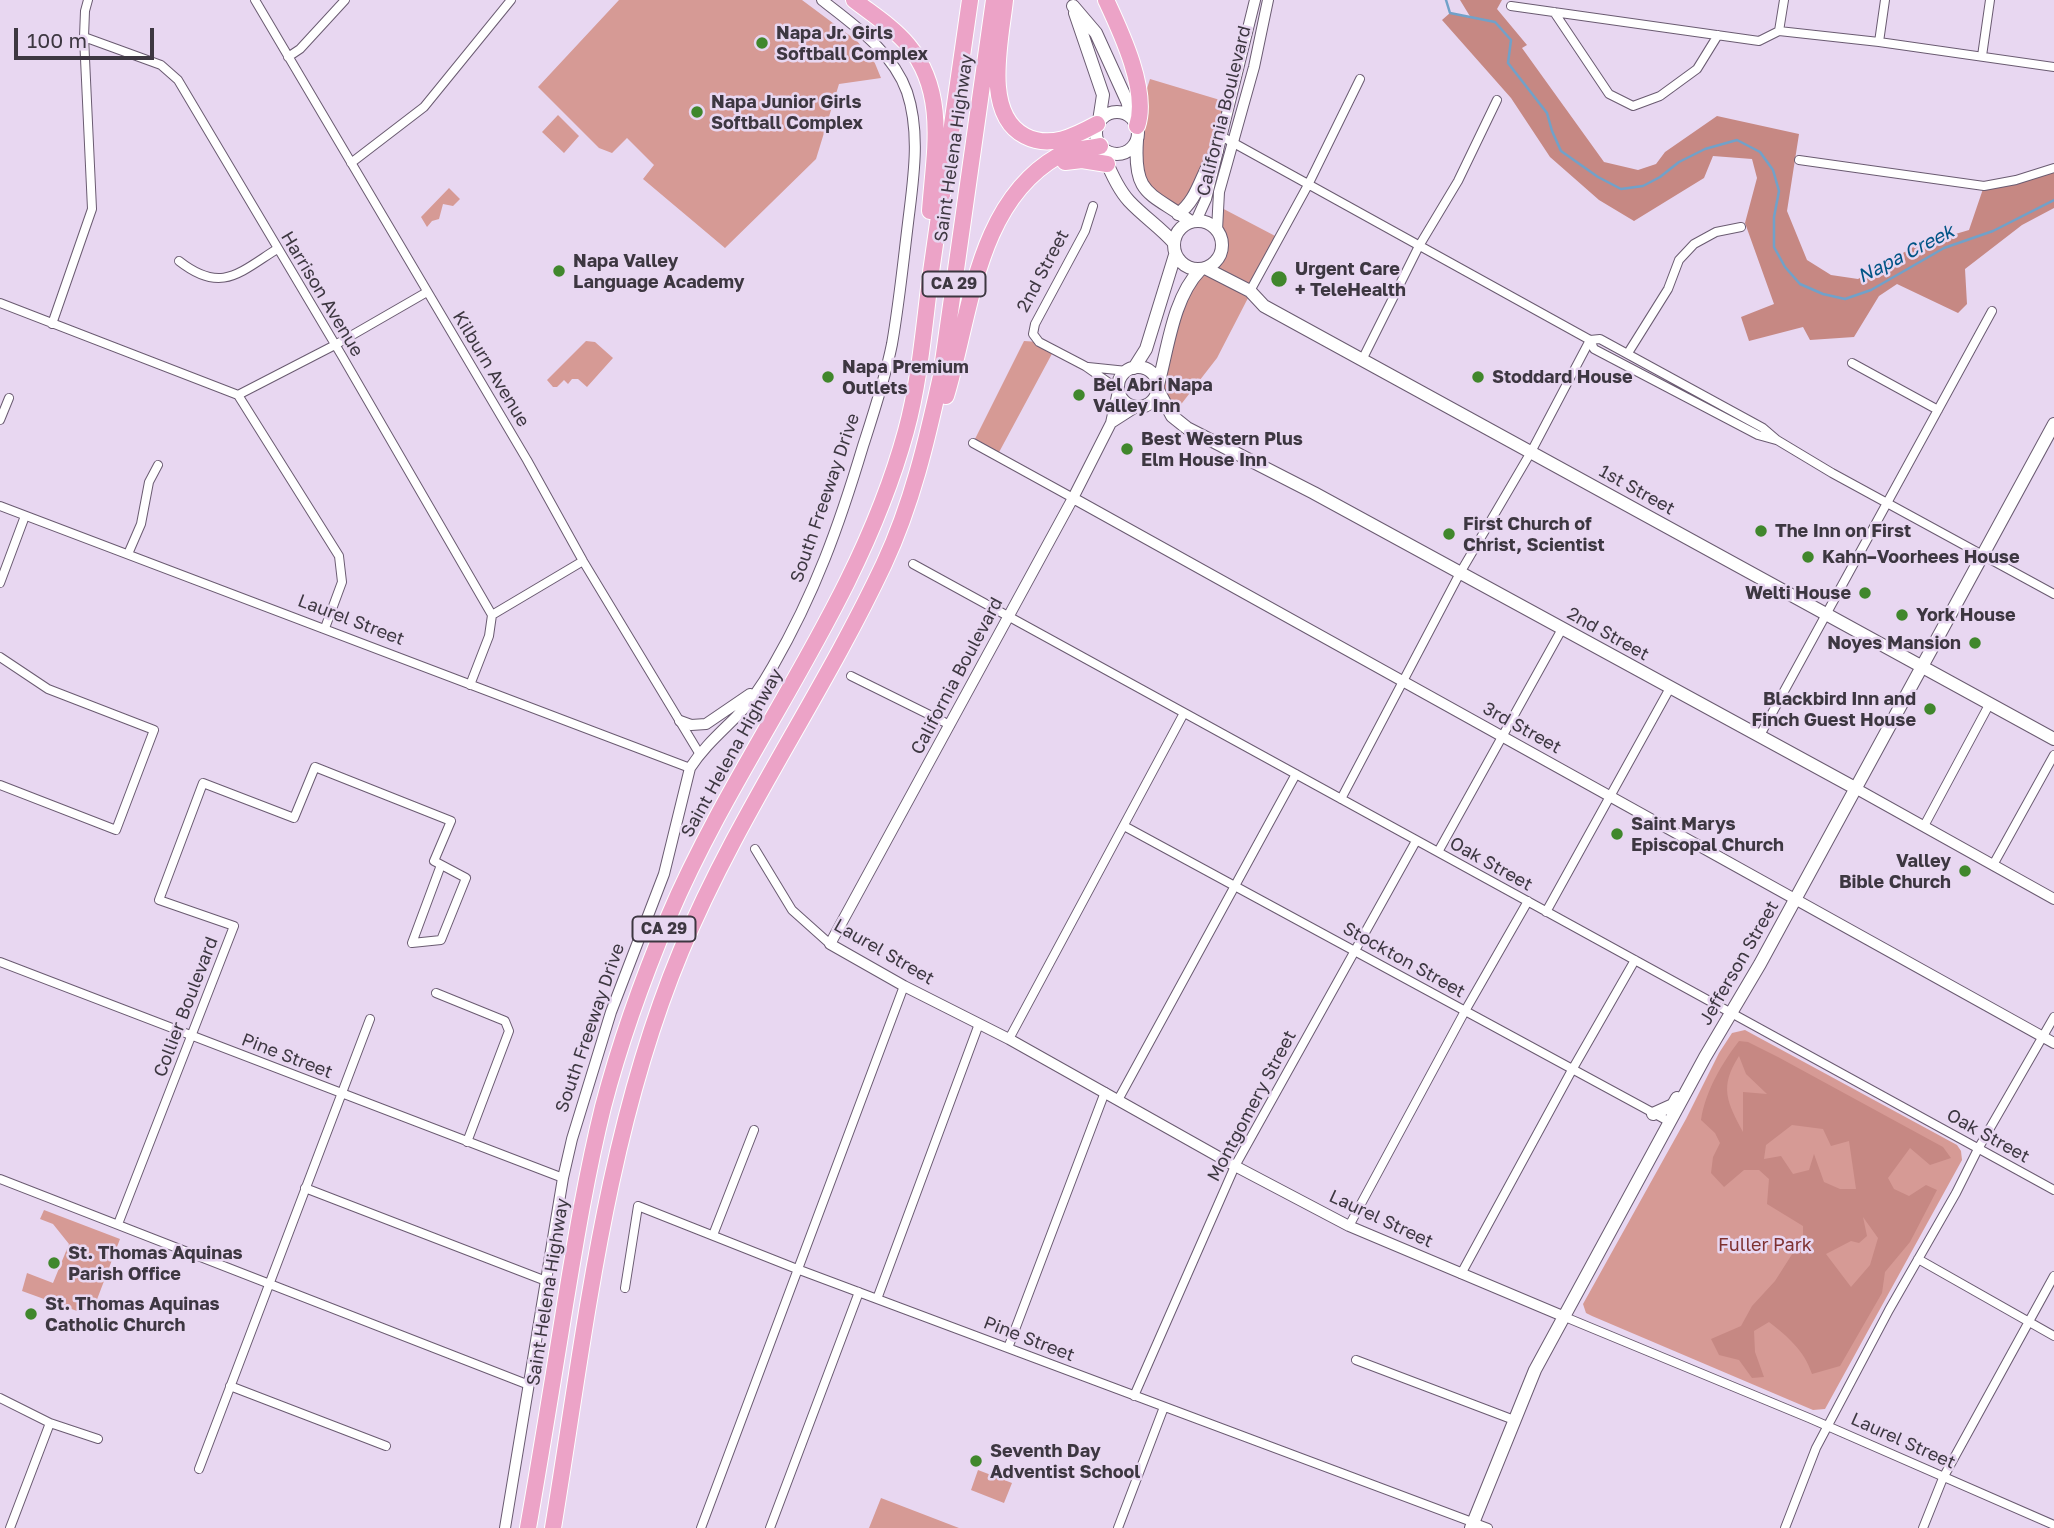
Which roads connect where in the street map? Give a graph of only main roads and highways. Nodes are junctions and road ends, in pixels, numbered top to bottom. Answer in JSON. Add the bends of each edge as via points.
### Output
{"nodes":[{"id":1,"x":855,"y":0,"type":"edge"},
{"id":2,"x":970,"y":0,"type":"edge"},
{"id":3,"x":994,"y":0,"type":"edge"},
{"id":4,"x":1005,"y":0,"type":"edge"},
{"id":5,"x":1106,"y":0,"type":"edge"},
{"id":6,"x":1072,"y":3,"type":"edge"},
{"id":7,"x":1098,"y":122,"type":"junction"},
{"id":8,"x":1136,"y":128,"type":"junction"},
{"id":9,"x":1217,"y":151,"type":"road end"},
{"id":10,"x":1103,"y":153,"type":"junction"},
{"id":11,"x":1178,"y":214,"type":"junction"},
{"id":12,"x":1194,"y":221,"type":"junction"},
{"id":13,"x":1174,"y":249,"type":"junction"},
{"id":14,"x":1203,"y":269,"type":"junction"},
{"id":15,"x":1131,"y":369,"type":"junction"},
{"id":16,"x":917,"y":372,"type":"junction"},
{"id":17,"x":1157,"y":386,"type":"junction"},
{"id":18,"x":2054,"y":424,"type":"edge"},
{"id":19,"x":2049,"y":444,"type":"edge"},
{"id":20,"x":886,"y":562,"type":"junction"},
{"id":21,"x":1923,"y":666,"type":"junction"},
{"id":22,"x":2054,"y":739,"type":"edge"},
{"id":23,"x":1855,"y":788,"type":"junction"},
{"id":24,"x":1696,"y":1074,"type":"junction"},
{"id":25,"x":1653,"y":1114,"type":"road end"},
{"id":26,"x":1473,"y":1525,"type":"edge"},
{"id":27,"x":528,"y":1528,"type":"edge"},
{"id":28,"x":554,"y":1528,"type":"edge"}],
"edges":[{"from":1,"to":16,"type":"highway","via":[[907,44],[934,98],[937,123]]},
{"from":2,"to":16,"type":"highway","name":"Saint Helena Highway","number":"CA 29"},
{"from":3,"to":20,"type":"highway","name":"Saint Helena Highway","number":"CA 29","via":[[941,376],[910,499]]},
{"from":4,"to":7,"type":"highway","via":[[998,79],[1002,109],[1011,125],[1042,142],[1071,137]]},
{"from":5,"to":8,"type":"highway","via":[[1136,82],[1140,110]]},
{"from":6,"to":7,"type":"main road","via":[[1103,95]]},
{"from":6,"to":8,"type":"main road","via":[[1096,33]]},
{"from":7,"to":8,"type":"main road","via":[[1109,114],[1122,113]]},
{"from":7,"to":10,"type":"main road","via":[[1096,136]]},
{"from":8,"to":10,"type":"main road","via":[[1129,151]]},
{"from":8,"to":11,"type":"main road","via":[[1140,181],[1146,191]]},
{"from":9,"to":11,"type":"main road","via":[[1192,201]]},
{"from":10,"to":13,"type":"main road","via":[[1128,201],[1160,227]]},
{"from":10,"to":20,"type":"highway","via":[[1046,165],[1013,198],[986,243],[922,483]]},
{"from":11,"to":12,"type":"main road"},
{"from":12,"to":13,"type":"main road","via":[[1177,232]]},
{"from":12,"to":14,"type":"main road","via":[[1217,230],[1222,244],[1218,259]]},
{"from":13,"to":14,"type":"main road","via":[[1184,265]]},
{"from":13,"to":15,"type":"main road","via":[[1146,349]]},
{"from":14,"to":17,"type":"main road","via":[[1181,297]]},
{"from":14,"to":21,"type":"main road","name":"1st Street"},
{"from":15,"to":17,"type":"main road","via":[[1148,370]]},
{"from":15,"to":17,"type":"main road","via":[[1119,379],[1124,402],[1136,407],[1148,404]]},
{"from":16,"to":27,"type":"highway","name":"Saint Helena Highway","number":"CA 29","via":[[907,429],[863,552],[688,875],[628,1025],[587,1180]]},
{"from":17,"to":23,"type":"main road","name":"2nd Street","via":[[1172,416],[1187,428]]},
{"from":18,"to":19,"type":"main road","name":"Jefferson Street"},
{"from":19,"to":21,"type":"main road","name":"Jefferson Street"},
{"from":20,"to":28,"type":"highway","name":"Saint Helena Highway","number":"CA 29","via":[[713,879],[652,1030],[611,1183]]},
{"from":21,"to":22,"type":"main road","name":"1st Street"},
{"from":21,"to":23,"type":"main road","name":"Jefferson Street"},
{"from":23,"to":24,"type":"main road","name":"Jefferson Street"},
{"from":24,"to":25,"type":"main road","via":[[1687,1078],[1673,1105]]},
{"from":24,"to":26,"type":"main road","name":"Jefferson Street","via":[[1535,1370]]}]}
